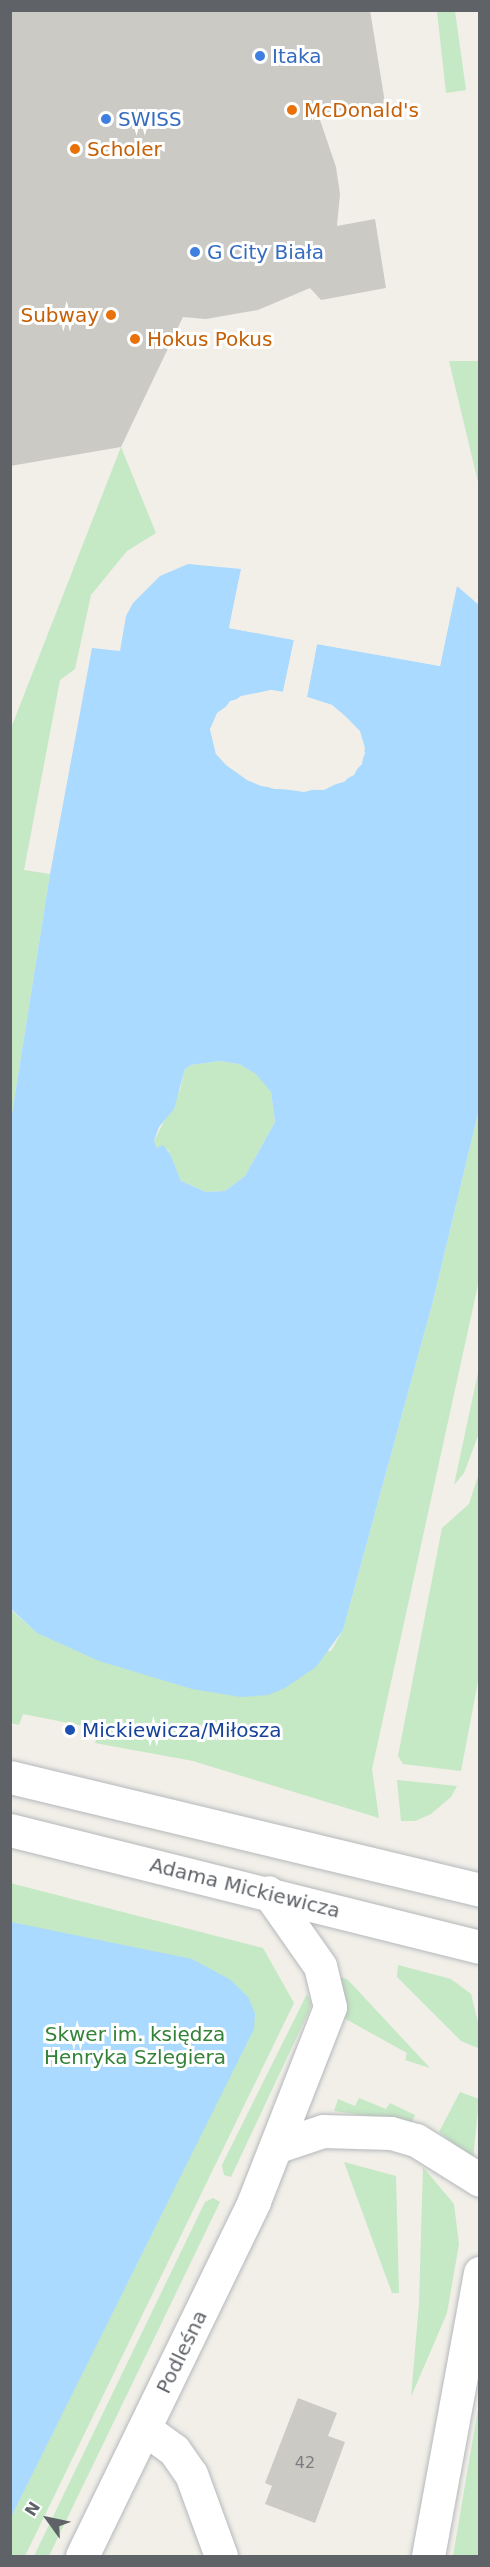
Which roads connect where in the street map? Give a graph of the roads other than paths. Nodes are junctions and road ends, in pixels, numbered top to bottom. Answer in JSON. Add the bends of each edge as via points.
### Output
{"nodes":[{"id":1,"x":10,"y":1777,"type":"edge"},
{"id":2,"x":10,"y":1830,"type":"edge"},
{"id":3,"x":480,"y":1890,"type":"edge"},
{"id":4,"x":268,"y":1892,"type":"junction"},
{"id":5,"x":480,"y":1947,"type":"edge"},
{"id":6,"x":278,"y":2146,"type":"junction"},
{"id":7,"x":480,"y":2180,"type":"edge"},
{"id":8,"x":480,"y":2273,"type":"edge"},
{"id":9,"x":145,"y":2429,"type":"junction"},
{"id":10,"x":82,"y":2556,"type":"edge"},
{"id":11,"x":221,"y":2556,"type":"edge"},
{"id":12,"x":428,"y":2556,"type":"edge"}],
"edges":[{"from":1,"to":3,"type":"street"},
{"from":2,"to":4,"type":"street","name":"Adama Mickiewicza"},
{"from":4,"to":5,"type":"street","name":"Adama Mickiewicza"},
{"from":4,"to":6,"type":"street","name":"Podleśna","via":[[320,1966],[330,2007]]},
{"from":6,"to":7,"type":"street","via":[[323,2131],[391,2133],[416,2140]]},
{"from":6,"to":9,"type":"street","name":"Podleśna"},
{"from":8,"to":12,"type":"street"},
{"from":9,"to":10,"type":"street","name":"Podleśna"},
{"from":9,"to":11,"type":"street","via":[[174,2450],[191,2474]]}]}
